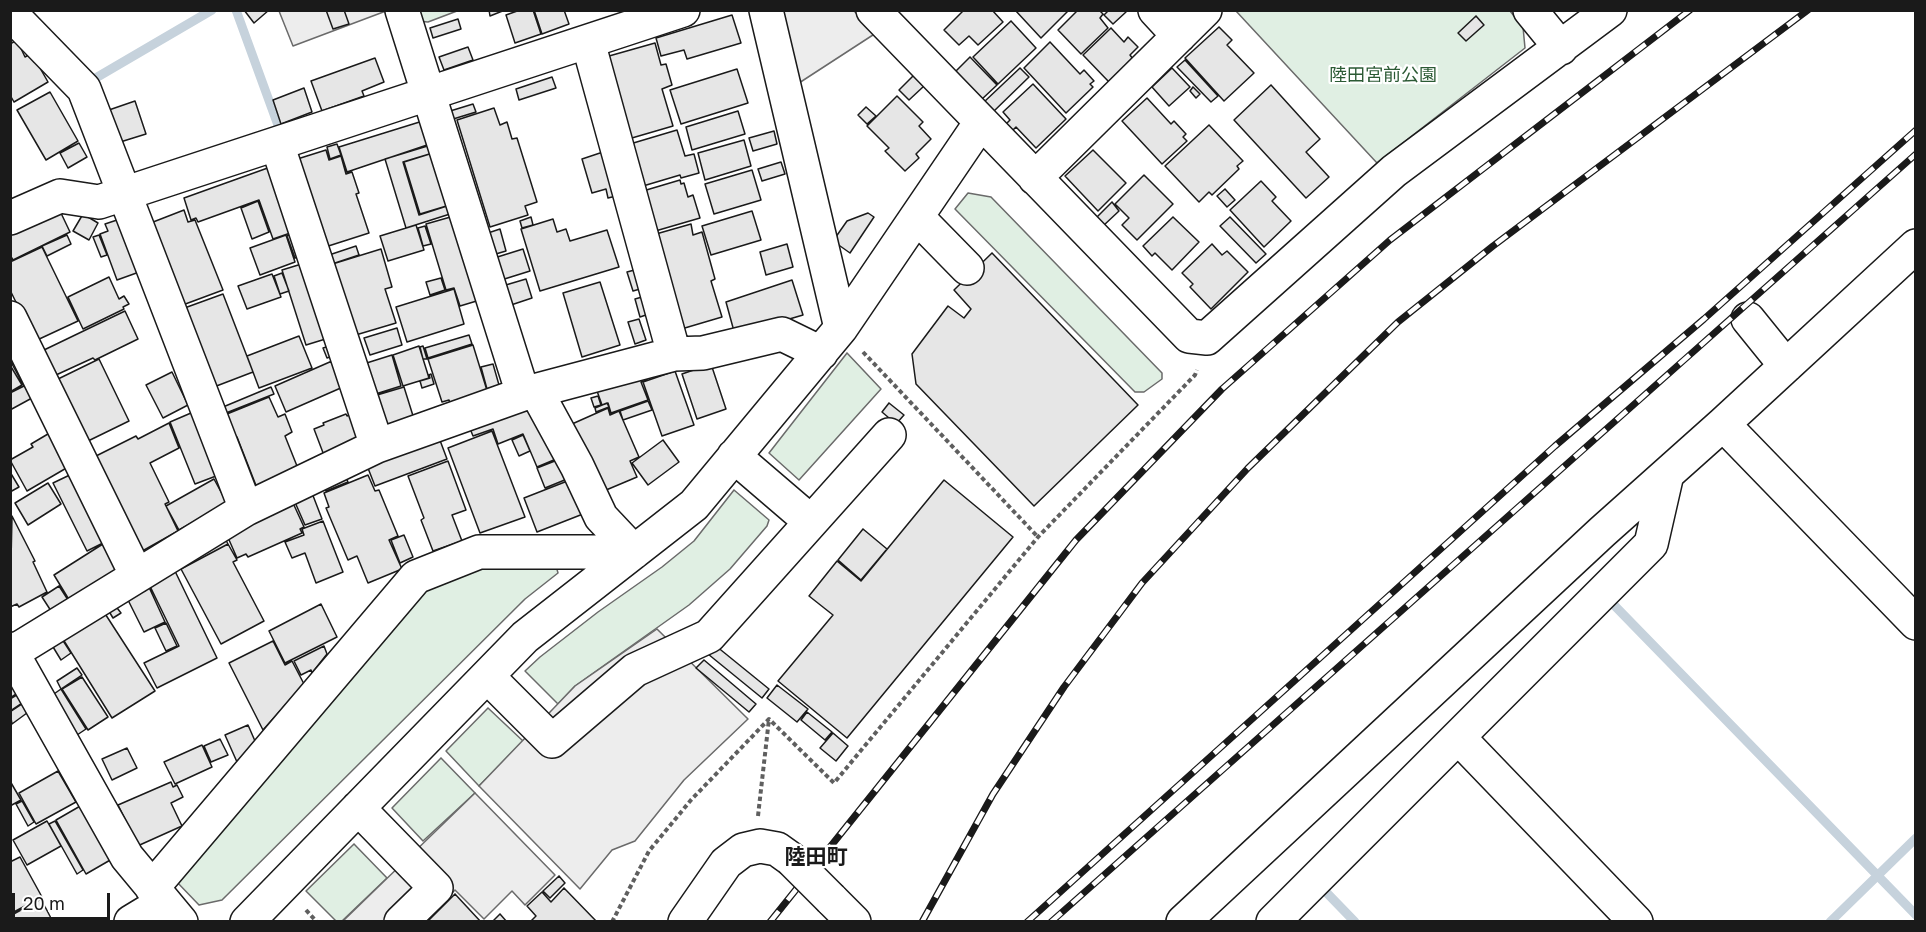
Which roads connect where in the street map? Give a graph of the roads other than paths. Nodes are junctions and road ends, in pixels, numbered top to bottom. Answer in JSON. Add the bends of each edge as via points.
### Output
{"nodes":[{"id":1,"x":402,"y":10,"type":"edge"},
{"id":2,"x":683,"y":10,"type":"edge"},
{"id":3,"x":766,"y":10,"type":"edge"},
{"id":4,"x":873,"y":10,"type":"edge"},
{"id":5,"x":1155,"y":10,"type":"edge"},
{"id":6,"x":1205,"y":10,"type":"edge"},
{"id":7,"x":1530,"y":10,"type":"edge"},
{"id":8,"x":1610,"y":10,"type":"edge"},
{"id":9,"x":10,"y":13,"type":"edge"},
{"id":10,"x":1179,"y":36,"type":"junction"},
{"id":11,"x":588,"y":42,"type":"junction"},
{"id":12,"x":1561,"y":48,"type":"junction"},
{"id":13,"x":429,"y":94,"type":"junction"},
{"id":14,"x":981,"y":122,"type":"junction"},
{"id":15,"x":277,"y":144,"type":"junction"},
{"id":16,"x":1035,"y":178,"type":"junction"},
{"id":17,"x":124,"y":194,"type":"junction"},
{"id":18,"x":917,"y":216,"type":"junction"},
{"id":19,"x":10,"y":218,"type":"edge"},
{"id":20,"x":1916,"y":246,"type":"edge"},
{"id":21,"x":966,"y":268,"type":"dead end"},
{"id":22,"x":10,"y":318,"type":"edge"},
{"id":23,"x":1748,"y":319,"type":"dead end"},
{"id":24,"x":831,"y":340,"type":"junction"},
{"id":25,"x":674,"y":354,"type":"junction"},
{"id":26,"x":1786,"y":366,"type":"junction"},
{"id":27,"x":529,"y":392,"type":"junction"},
{"id":28,"x":1723,"y":424,"type":"junction"},
{"id":29,"x":889,"y":435,"type":"dead end"},
{"id":30,"x":377,"y":446,"type":"junction"},
{"id":31,"x":734,"y":456,"type":"junction"},
{"id":32,"x":1667,"y":474,"type":"junction"},
{"id":33,"x":246,"y":508,"type":"junction"},
{"id":34,"x":811,"y":522,"type":"junction"},
{"id":35,"x":634,"y":552,"type":"junction"},
{"id":36,"x":137,"y":576,"type":"junction"},
{"id":37,"x":1916,"y":622,"type":"edge"},
{"id":38,"x":11,"y":652,"type":"edge"},
{"id":39,"x":487,"y":676,"type":"junction"},
{"id":40,"x":1458,"y":737,"type":"junction"},
{"id":41,"x":358,"y":808,"type":"junction"},
{"id":42,"x":166,"y":904,"type":"edge"},
{"id":43,"x":845,"y":915,"type":"edge"},
{"id":44,"x":131,"y":921,"type":"edge"},
{"id":45,"x":247,"y":921,"type":"edge"},
{"id":46,"x":401,"y":921,"type":"edge"},
{"id":47,"x":685,"y":921,"type":"edge"},
{"id":48,"x":1183,"y":921,"type":"edge"},
{"id":49,"x":1273,"y":921,"type":"edge"},
{"id":50,"x":1636,"y":921,"type":"edge"}],
"edges":[{"from":1,"to":13,"type":"street"},
{"from":2,"to":11,"type":"street"},
{"from":3,"to":24,"type":"street"},
{"from":4,"to":14,"type":"street"},
{"from":5,"to":10,"type":"street"},
{"from":6,"to":10,"type":"street"},
{"from":7,"to":12,"type":"street"},
{"from":8,"to":12,"type":"street"},
{"from":9,"to":17,"type":"street","via":[[84,89]]},
{"from":10,"to":16,"type":"street"},
{"from":11,"to":13,"type":"street"},
{"from":11,"to":25,"type":"street"},
{"from":12,"to":16,"type":"street","via":[[1394,171],[1207,338],[1189,336]]},
{"from":13,"to":15,"type":"street"},
{"from":13,"to":27,"type":"street"},
{"from":14,"to":16,"type":"street"},
{"from":14,"to":18,"type":"street"},
{"from":15,"to":17,"type":"street"},
{"from":15,"to":30,"type":"street"},
{"from":17,"to":19,"type":"street","via":[[99,202],[60,196]]},
{"from":17,"to":33,"type":"street"},
{"from":18,"to":21,"type":"street"},
{"from":18,"to":24,"type":"street"},
{"from":20,"to":26,"type":"street"},
{"from":22,"to":36,"type":"street"},
{"from":23,"to":26,"type":"street"},
{"from":24,"to":25,"type":"street","via":[[782,334],[703,353]]},
{"from":24,"to":31,"type":"street"},
{"from":25,"to":27,"type":"street"},
{"from":26,"to":28,"type":"street"},
{"from":27,"to":30,"type":"street"},
{"from":27,"to":35,"type":"street","via":[[577,466],[601,517]]},
{"from":28,"to":32,"type":"street"},
{"from":28,"to":37,"type":"street"},
{"from":29,"to":34,"type":"street"},
{"from":30,"to":33,"type":"street"},
{"from":31,"to":34,"type":"street"},
{"from":31,"to":35,"type":"street","via":[[694,505]]},
{"from":32,"to":40,"type":"street","via":[[1651,544]]},
{"from":32,"to":48,"type":"street"},
{"from":33,"to":36,"type":"street"},
{"from":34,"to":39,"type":"street","via":[[708,636],[635,670],[552,741]]},
{"from":35,"to":39,"type":"street","via":[[525,637]]},
{"from":35,"to":42,"type":"street","via":[[479,552],[416,577]]},
{"from":36,"to":38,"type":"street"},
{"from":38,"to":42,"type":"street","via":[[127,857]]},
{"from":39,"to":41,"type":"street"},
{"from":40,"to":49,"type":"street"},
{"from":40,"to":50,"type":"street"},
{"from":41,"to":45,"type":"street"},
{"from":41,"to":46,"type":"street","via":[[436,888]]},
{"from":42,"to":44,"type":"street"},
{"from":43,"to":47,"type":"street","bridge":true,"via":[[791,859],[777,849],[760,846],[742,850],[726,863]]}]}
